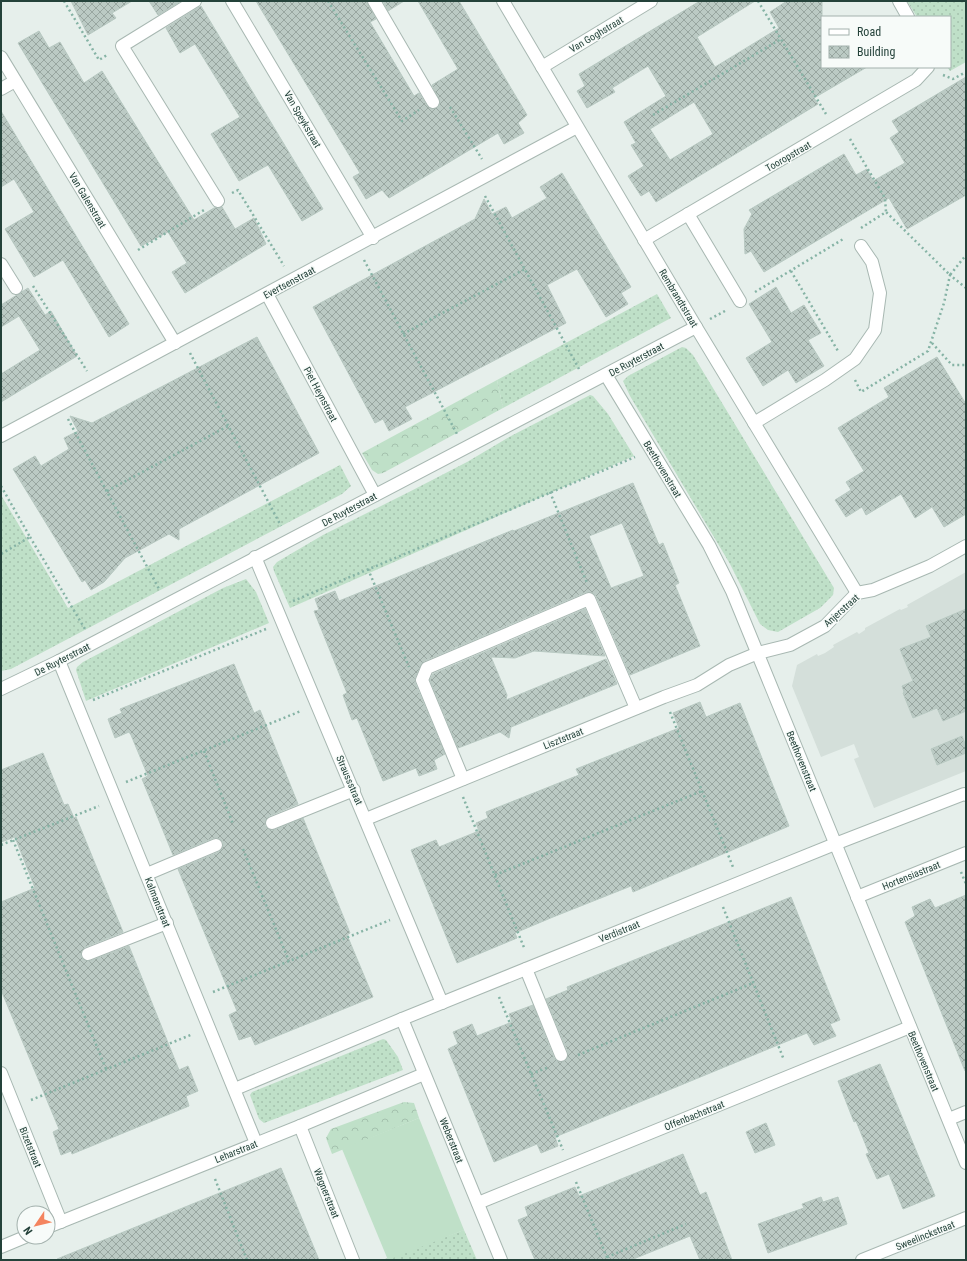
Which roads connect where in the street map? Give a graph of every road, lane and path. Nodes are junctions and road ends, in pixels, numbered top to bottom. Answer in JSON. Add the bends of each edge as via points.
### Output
{"nodes":[{"id":1,"x":64,"y":1,"type":"edge"},
{"id":2,"x":195,"y":1,"type":"edge"},
{"id":3,"x":232,"y":1,"type":"edge"},
{"id":4,"x":374,"y":1,"type":"edge"},
{"id":5,"x":502,"y":1,"type":"edge"},
{"id":6,"x":651,"y":1,"type":"edge"},
{"id":7,"x":758,"y":1,"type":"edge"},
{"id":8,"x":898,"y":1,"type":"edge"},
{"id":9,"x":907,"y":16,"type":"edge"},
{"id":10,"x":781,"y":39,"type":"junction"},
{"id":11,"x":122,"y":46,"type":"junction"},
{"id":12,"x":1,"y":57,"type":"edge"},
{"id":13,"x":542,"y":66,"type":"junction"},
{"id":14,"x":928,"y":68,"type":"edge"},
{"id":15,"x":966,"y":72,"type":"edge"},
{"id":16,"x":15,"y":81,"type":"junction"},
{"id":17,"x":1,"y":89,"type":"edge"},
{"id":18,"x":433,"y":102,"type":"dead end"},
{"id":19,"x":653,"y":115,"type":"dead end"},
{"id":20,"x":577,"y":127,"type":"junction"},
{"id":21,"x":838,"y":127,"type":"junction"},
{"id":22,"x":478,"y":181,"type":"junction"},
{"id":23,"x":218,"y":201,"type":"junction"},
{"id":24,"x":886,"y":212,"type":"junction"},
{"id":25,"x":688,"y":214,"type":"junction"},
{"id":26,"x":852,"y":234,"type":"junction"},
{"id":27,"x":373,"y":238,"type":"junction"},
{"id":28,"x":644,"y":240,"type":"junction"},
{"id":29,"x":357,"y":246,"type":"junction"},
{"id":30,"x":861,"y":246,"type":"joint"},
{"id":31,"x":966,"y":255,"type":"edge"},
{"id":32,"x":124,"y":259,"type":"junction"},
{"id":33,"x":1,"y":264,"type":"edge"},
{"id":34,"x":525,"y":269,"type":"junction"},
{"id":35,"x":791,"y":271,"type":"junction"},
{"id":36,"x":950,"y":275,"type":"junction"},
{"id":37,"x":292,"y":280,"type":"junction"},
{"id":38,"x":16,"y":288,"type":"joint"},
{"id":39,"x":966,"y":288,"type":"edge"},
{"id":40,"x":267,"y":294,"type":"junction"},
{"id":41,"x":740,"y":301,"type":"junction"},
{"id":42,"x":696,"y":327,"type":"junction"},
{"id":43,"x":403,"y":334,"type":"junction"},
{"id":44,"x":179,"y":341,"type":"junction"},
{"id":45,"x":932,"y":343,"type":"junction"},
{"id":46,"x":846,"y":365,"type":"junction"},
{"id":47,"x":966,"y":365,"type":"edge"},
{"id":48,"x":606,"y":374,"type":"junction"},
{"id":49,"x":96,"y":385,"type":"junction"},
{"id":50,"x":587,"y":385,"type":"junction"},
{"id":51,"x":61,"y":404,"type":"junction"},
{"id":52,"x":754,"y":423,"type":"junction"},
{"id":53,"x":228,"y":426,"type":"junction"},
{"id":54,"x":1,"y":436,"type":"edge"},
{"id":55,"x":464,"y":449,"type":"junction"},
{"id":56,"x":652,"y":450,"type":"junction"},
{"id":57,"x":1,"y":486,"type":"edge"},
{"id":58,"x":107,"y":491,"type":"junction"},
{"id":59,"x":550,"y":492,"type":"junction"},
{"id":60,"x":375,"y":495,"type":"junction"},
{"id":61,"x":30,"y":536,"type":"junction"},
{"id":62,"x":288,"y":540,"type":"junction"},
{"id":63,"x":966,"y":546,"type":"edge"},
{"id":64,"x":1,"y":554,"type":"edge"},
{"id":65,"x":255,"y":557,"type":"junction"},
{"id":66,"x":368,"y":570,"type":"junction"},
{"id":67,"x":857,"y":593,"type":"junction"},
{"id":68,"x":589,"y":599,"type":"junction"},
{"id":69,"x":167,"y":605,"type":"junction"},
{"id":70,"x":277,"y":608,"type":"junction"},
{"id":71,"x":283,"y":622,"type":"junction"},
{"id":72,"x":93,"y":643,"type":"junction"},
{"id":73,"x":758,"y":653,"type":"junction"},
{"id":74,"x":59,"y":661,"type":"junction"},
{"id":75,"x":422,"y":680,"type":"junction"},
{"id":76,"x":1,"y":690,"type":"edge"},
{"id":77,"x":664,"y":697,"type":"junction"},
{"id":78,"x":318,"y":704,"type":"junction"},
{"id":79,"x":78,"y":706,"type":"junction"},
{"id":80,"x":636,"y":708,"type":"junction"},
{"id":81,"x":204,"y":751,"type":"junction"},
{"id":82,"x":460,"y":781,"type":"junction"},
{"id":83,"x":354,"y":790,"type":"junction"},
{"id":84,"x":702,"y":791,"type":"junction"},
{"id":85,"x":114,"y":794,"type":"junction"},
{"id":86,"x":966,"y":795,"type":"edge"},
{"id":87,"x":366,"y":819,"type":"junction"},
{"id":88,"x":272,"y":823,"type":"dead end"},
{"id":89,"x":234,"y":824,"type":"dead end"},
{"id":90,"x":14,"y":840,"type":"junction"},
{"id":91,"x":835,"y":844,"type":"junction"},
{"id":92,"x":1,"y":845,"type":"edge"},
{"id":93,"x":216,"y":845,"type":"dead end"},
{"id":94,"x":243,"y":849,"type":"dead end"},
{"id":95,"x":966,"y":853,"type":"edge"},
{"id":96,"x":147,"y":874,"type":"junction"},
{"id":97,"x":495,"y":875,"type":"junction"},
{"id":98,"x":739,"y":883,"type":"junction"},
{"id":99,"x":716,"y":892,"type":"junction"},
{"id":100,"x":857,"y":897,"type":"junction"},
{"id":101,"x":405,"y":914,"type":"junction"},
{"id":102,"x":167,"y":923,"type":"junction"},
{"id":103,"x":88,"y":954,"type":"dead end"},
{"id":104,"x":289,"y":961,"type":"junction"},
{"id":105,"x":529,"y":968,"type":"junction"},
{"id":106,"x":493,"y":982,"type":"junction"},
{"id":107,"x":753,"y":983,"type":"junction"},
{"id":108,"x":198,"y":998,"type":"junction"},
{"id":109,"x":442,"y":1003,"type":"junction"},
{"id":110,"x":402,"y":1019,"type":"junction"},
{"id":111,"x":210,"y":1027,"type":"junction"},
{"id":112,"x":910,"y":1027,"type":"junction"},
{"id":113,"x":561,"y":1055,"type":"dead end"},
{"id":114,"x":576,"y":1056,"type":"dead end"},
{"id":115,"x":553,"y":1065,"type":"dead end"},
{"id":116,"x":106,"y":1070,"type":"junction"},
{"id":117,"x":1,"y":1073,"type":"edge"},
{"id":118,"x":424,"y":1074,"type":"junction"},
{"id":119,"x":531,"y":1074,"type":"junction"},
{"id":120,"x":790,"y":1076,"type":"junction"},
{"id":121,"x":235,"y":1089,"type":"junction"},
{"id":122,"x":15,"y":1107,"type":"junction"},
{"id":123,"x":966,"y":1112,"type":"edge"},
{"id":124,"x":949,"y":1120,"type":"junction"},
{"id":125,"x":300,"y":1126,"type":"junction"},
{"id":126,"x":256,"y":1143,"type":"junction"},
{"id":127,"x":208,"y":1162,"type":"junction"},
{"id":128,"x":966,"y":1163,"type":"edge"},
{"id":129,"x":569,"y":1166,"type":"junction"},
{"id":130,"x":478,"y":1203,"type":"junction"},
{"id":131,"x":966,"y":1218,"type":"edge"},
{"id":132,"x":61,"y":1222,"type":"junction"},
{"id":133,"x":56,"y":1224,"type":"edge"},
{"id":134,"x":686,"y":1224,"type":"dead end"},
{"id":135,"x":16,"y":1241,"type":"edge"},
{"id":136,"x":1,"y":1247,"type":"edge"},
{"id":137,"x":607,"y":1258,"type":"edge"},
{"id":138,"x":247,"y":1260,"type":"edge"},
{"id":139,"x":353,"y":1260,"type":"edge"},
{"id":140,"x":501,"y":1260,"type":"edge"},
{"id":141,"x":862,"y":1260,"type":"edge"}],
"edges":[{"from":1,"to":11,"type":"path","via":[[99,60]]},
{"from":2,"to":11,"type":"street"},
{"from":3,"to":27,"type":"street","name":"Van Speykstraat"},
{"from":4,"to":18,"type":"street"},
{"from":5,"to":13,"type":"street","name":"Rembrandtstraat"},
{"from":6,"to":13,"type":"street","name":"Van Goghstraat"},
{"from":7,"to":10,"type":"path"},
{"from":8,"to":9,"type":"street"},
{"from":10,"to":19,"type":"path"},
{"from":10,"to":21,"type":"path"},
{"from":11,"to":23,"type":"street"},
{"from":12,"to":16,"type":"street","name":"Van Galenstraat"},
{"from":13,"to":20,"type":"street","name":"Rembrandtstraat"},
{"from":14,"to":15,"type":"path","via":[[954,79]]},
{"from":14,"to":21,"type":"street","name":"Tooropstraat","via":[[916,80]]},
{"from":16,"to":17,"type":"street"},
{"from":16,"to":32,"type":"street","name":"Van Galenstraat"},
{"from":20,"to":22,"type":"street","name":"Evertsenstraat"},
{"from":20,"to":28,"type":"street","name":"Rembrandtstraat"},
{"from":21,"to":24,"type":"path","via":[[885,198]]},
{"from":21,"to":25,"type":"street","name":"Tooropstraat"},
{"from":22,"to":27,"type":"street","name":"Evertsenstraat"},
{"from":22,"to":34,"type":"path"},
{"from":23,"to":32,"type":"path"},
{"from":23,"to":37,"type":"path","via":[[238,190]]},
{"from":24,"to":26,"type":"path"},
{"from":24,"to":36,"type":"path"},
{"from":25,"to":28,"type":"street","name":"Tooropstraat"},
{"from":25,"to":41,"type":"street"},
{"from":26,"to":30,"type":"path"},
{"from":26,"to":35,"type":"path"},
{"from":27,"to":29,"type":"street","name":"Evertsenstraat"},
{"from":28,"to":42,"type":"street","name":"Rembrandtstraat"},
{"from":29,"to":37,"type":"street","name":"Evertsenstraat"},
{"from":29,"to":43,"type":"path"},
{"from":30,"to":46,"type":"street","via":[[872,262],[880,293],[875,330],[855,359]]},
{"from":31,"to":36,"type":"path"},
{"from":32,"to":44,"type":"street","name":"Van Galenstraat"},
{"from":33,"to":38,"type":"street"},
{"from":34,"to":43,"type":"path"},
{"from":34,"to":50,"type":"path"},
{"from":35,"to":41,"type":"path"},
{"from":35,"to":46,"type":"path"},
{"from":36,"to":39,"type":"path"},
{"from":36,"to":45,"type":"path"},
{"from":37,"to":40,"type":"street","name":"Evertsenstraat"},
{"from":38,"to":49,"type":"path","via":[[32,283]]},
{"from":40,"to":44,"type":"street","name":"Evertsenstraat"},
{"from":40,"to":60,"type":"street","name":"Piet Heynstraat"},
{"from":41,"to":42,"type":"path"},
{"from":42,"to":48,"type":"street","name":"De Ruyterstraat"},
{"from":42,"to":52,"type":"street","name":"Rembrandtstraat"},
{"from":43,"to":55,"type":"path"},
{"from":44,"to":49,"type":"street","name":"Evertsenstraat"},
{"from":44,"to":53,"type":"path"},
{"from":45,"to":46,"type":"path","via":[[928,351],[862,392]]},
{"from":45,"to":47,"type":"path","via":[[952,365]]},
{"from":46,"to":52,"type":"street"},
{"from":48,"to":50,"type":"street","name":"De Ruyterstraat"},
{"from":48,"to":56,"type":"street","name":"Beethovenstraat"},
{"from":49,"to":51,"type":"street","name":"Evertsenstraat"},
{"from":50,"to":55,"type":"street","name":"De Ruyterstraat"},
{"from":51,"to":54,"type":"street","name":"Evertsenstraat"},
{"from":51,"to":58,"type":"path"},
{"from":52,"to":67,"type":"street","name":"Rembrandtstraat"},
{"from":53,"to":58,"type":"path"},
{"from":53,"to":62,"type":"path"},
{"from":55,"to":60,"type":"street","name":"De Ruyterstraat"},
{"from":56,"to":59,"type":"path"},
{"from":56,"to":73,"type":"street","name":"Beethovenstraat","via":[[709,545]]},
{"from":57,"to":61,"type":"path"},
{"from":58,"to":69,"type":"path"},
{"from":59,"to":66,"type":"path"},
{"from":59,"to":68,"type":"path","via":[[590,591]]},
{"from":60,"to":62,"type":"street","name":"De Ruyterstraat"},
{"from":61,"to":64,"type":"path"},
{"from":61,"to":72,"type":"path"},
{"from":62,"to":65,"type":"street","name":"De Ruyterstraat"},
{"from":63,"to":67,"type":"street","name":"Anjerstraat","via":[[930,566],[874,590]]},
{"from":65,"to":69,"type":"street","name":"De Ruyterstraat"},
{"from":65,"to":70,"type":"street","name":"Straussstraat"},
{"from":66,"to":70,"type":"path"},
{"from":66,"to":75,"type":"path","via":[[410,668]]},
{"from":67,"to":73,"type":"street","name":"Anjerstraat","via":[[825,626],[790,645]]},
{"from":68,"to":75,"type":"street","via":[[427,668]]},
{"from":68,"to":80,"type":"street"},
{"from":69,"to":72,"type":"street","name":"De Ruyterstraat"},
{"from":70,"to":71,"type":"street","name":"Straussstraat"},
{"from":71,"to":78,"type":"street","name":"Straussstraat"},
{"from":71,"to":79,"type":"path"},
{"from":72,"to":74,"type":"street","name":"De Ruyterstraat"},
{"from":73,"to":77,"type":"street","name":"Lisztstraat","via":[[729,665],[697,685]]},
{"from":73,"to":91,"type":"street","name":"Beethovenstraat"},
{"from":74,"to":76,"type":"street","name":"De Ruyterstraat"},
{"from":74,"to":79,"type":"street","name":"Kalmanstraat"},
{"from":75,"to":82,"type":"street"},
{"from":77,"to":80,"type":"street","name":"Lisztstraat"},
{"from":77,"to":84,"type":"path"},
{"from":78,"to":81,"type":"path"},
{"from":78,"to":83,"type":"street","name":"Straussstraat"},
{"from":79,"to":85,"type":"street","name":"Kalmanstraat"},
{"from":80,"to":82,"type":"street","name":"Lisztstraat"},
{"from":81,"to":85,"type":"path"},
{"from":81,"to":89,"type":"path"},
{"from":82,"to":87,"type":"street","name":"Lisztstraat"},
{"from":82,"to":97,"type":"path"},
{"from":83,"to":87,"type":"street","name":"Straussstraat"},
{"from":83,"to":88,"type":"street"},
{"from":84,"to":97,"type":"path"},
{"from":84,"to":98,"type":"path"},
{"from":85,"to":90,"type":"path"},
{"from":85,"to":96,"type":"street","name":"Kalmanstraat"},
{"from":86,"to":91,"type":"street","name":"Verdistraat"},
{"from":87,"to":101,"type":"street","name":"Straussstraat"},
{"from":90,"to":92,"type":"path"},
{"from":90,"to":116,"type":"path"},
{"from":91,"to":98,"type":"street","name":"Verdistraat"},
{"from":91,"to":100,"type":"street","name":"Beethovenstraat"},
{"from":93,"to":96,"type":"street"},
{"from":94,"to":104,"type":"path"},
{"from":95,"to":100,"type":"street","name":"Hortensiastraat"},
{"from":96,"to":102,"type":"street","name":"Kalmanstraat"},
{"from":97,"to":105,"type":"path"},
{"from":98,"to":99,"type":"street","name":"Verdistraat"},
{"from":99,"to":105,"type":"street","name":"Verdistraat"},
{"from":99,"to":107,"type":"path"},
{"from":100,"to":112,"type":"street","name":"Beethovenstraat"},
{"from":101,"to":104,"type":"path"},
{"from":101,"to":109,"type":"street","name":"Straussstraat"},
{"from":102,"to":103,"type":"street"},
{"from":102,"to":108,"type":"street","name":"Kalmanstraat"},
{"from":104,"to":108,"type":"path"},
{"from":105,"to":106,"type":"street","name":"Verdistraat"},
{"from":105,"to":113,"type":"street"},
{"from":106,"to":109,"type":"street","name":"Verdistraat"},
{"from":106,"to":119,"type":"path"},
{"from":107,"to":114,"type":"path"},
{"from":107,"to":120,"type":"path"},
{"from":108,"to":111,"type":"street","name":"Kalmanstraat"},
{"from":109,"to":110,"type":"street","name":"Verdistraat"},
{"from":110,"to":118,"type":"street","name":"Weberstraat"},
{"from":110,"to":121,"type":"street"},
{"from":111,"to":116,"type":"path"},
{"from":111,"to":121,"type":"street","name":"Kalmanstraat"},
{"from":112,"to":120,"type":"street","name":"Offenbachstraat"},
{"from":112,"to":124,"type":"street","name":"Beethovenstraat"},
{"from":115,"to":119,"type":"path"},
{"from":116,"to":122,"type":"path"},
{"from":117,"to":122,"type":"street","name":"Bizetstraat"},
{"from":118,"to":125,"type":"street","name":"Leharstraat"},
{"from":118,"to":130,"type":"street","name":"Weberstraat"},
{"from":119,"to":129,"type":"path"},
{"from":120,"to":129,"type":"street","name":"Offenbachstraat"},
{"from":121,"to":126,"type":"street","name":"Kalmanstraat"},
{"from":122,"to":132,"type":"street","name":"Bizetstraat"},
{"from":123,"to":124,"type":"street"},
{"from":124,"to":128,"type":"street","name":"Beethovenstraat"},
{"from":125,"to":126,"type":"street","name":"Leharstraat"},
{"from":125,"to":139,"type":"street","name":"Wagnerstraat"},
{"from":126,"to":127,"type":"street","name":"Leharstraat"},
{"from":127,"to":132,"type":"street","name":"Leharstraat"},
{"from":127,"to":138,"type":"path"},
{"from":129,"to":130,"type":"street","name":"Offenbachstraat"},
{"from":129,"to":137,"type":"path"},
{"from":130,"to":140,"type":"street","name":"Weberstraat"},
{"from":131,"to":141,"type":"street","name":"Sweelinckstraat"},
{"from":132,"to":133,"type":"street","name":"Leharstraat"},
{"from":134,"to":137,"type":"path"},
{"from":135,"to":136,"type":"street"}]}
